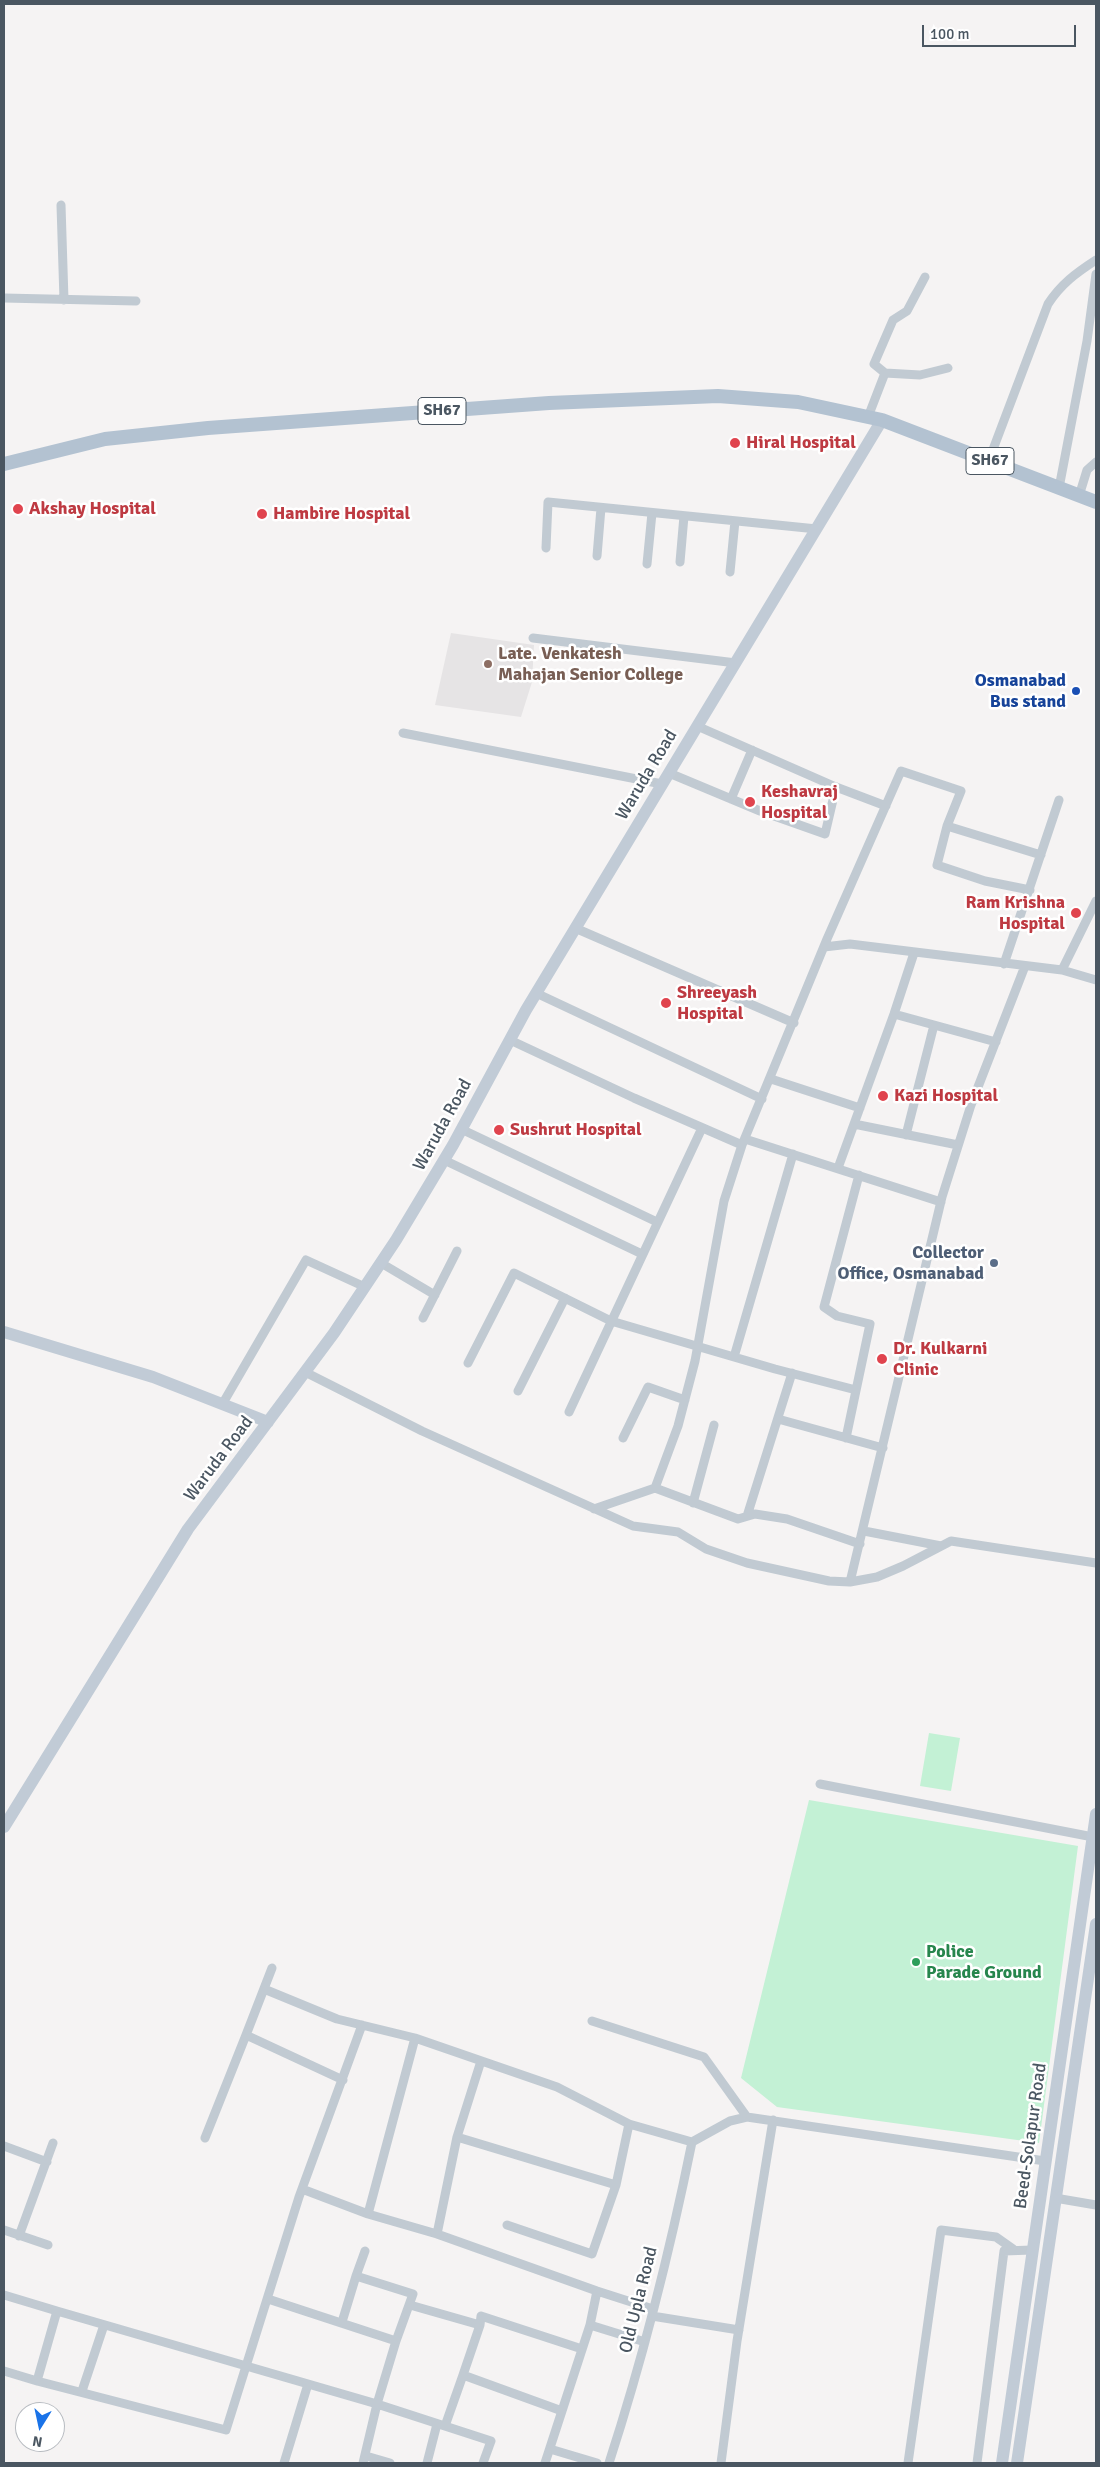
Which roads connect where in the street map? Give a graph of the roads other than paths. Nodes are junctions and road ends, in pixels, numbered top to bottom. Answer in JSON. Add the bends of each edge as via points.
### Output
{"nodes":[{"id":1,"x":61,"y":205,"type":"dead end"},
{"id":2,"x":1096,"y":260,"type":"edge"},
{"id":3,"x":1096,"y":274,"type":"edge"},
{"id":4,"x":925,"y":277,"type":"dead end"},
{"id":5,"x":4,"y":298,"type":"edge"},
{"id":6,"x":64,"y":300,"type":"junction"},
{"id":7,"x":136,"y":301,"type":"dead end"},
{"id":8,"x":948,"y":368,"type":"dead end"},
{"id":9,"x":885,"y":373,"type":"junction"},
{"id":10,"x":868,"y":417,"type":"junction"},
{"id":11,"x":882,"y":420,"type":"junction"},
{"id":12,"x":989,"y":460,"type":"junction"},
{"id":13,"x":1096,"y":462,"type":"edge"},
{"id":14,"x":4,"y":464,"type":"edge"},
{"id":15,"x":1059,"y":488,"type":"junction"},
{"id":16,"x":1079,"y":496,"type":"junction"},
{"id":17,"x":1096,"y":502,"type":"edge"},
{"id":18,"x":601,"y":508,"type":"junction"},
{"id":19,"x":652,"y":513,"type":"junction"},
{"id":20,"x":684,"y":516,"type":"junction"},
{"id":21,"x":735,"y":521,"type":"junction"},
{"id":22,"x":817,"y":529,"type":"junction"},
{"id":23,"x":546,"y":548,"type":"dead end"},
{"id":24,"x":597,"y":556,"type":"dead end"},
{"id":25,"x":680,"y":562,"type":"dead end"},
{"id":26,"x":647,"y":564,"type":"dead end"},
{"id":27,"x":730,"y":572,"type":"dead end"},
{"id":28,"x":534,"y":638,"type":"dead end"},
{"id":29,"x":736,"y":663,"type":"junction"},
{"id":30,"x":697,"y":726,"type":"junction"},
{"id":31,"x":403,"y":733,"type":"dead end"},
{"id":32,"x":752,"y":750,"type":"junction"},
{"id":33,"x":669,"y":773,"type":"junction"},
{"id":34,"x":662,"y":784,"type":"junction"},
{"id":35,"x":836,"y":787,"type":"junction"},
{"id":36,"x":731,"y":799,"type":"junction"},
{"id":37,"x":1059,"y":800,"type":"dead end"},
{"id":38,"x":886,"y":806,"type":"junction"},
{"id":39,"x":947,"y":826,"type":"junction"},
{"id":40,"x":1042,"y":855,"type":"junction"},
{"id":41,"x":1030,"y":890,"type":"junction"},
{"id":42,"x":1096,"y":901,"type":"edge"},
{"id":43,"x":575,"y":928,"type":"junction"},
{"id":44,"x":824,"y":947,"type":"junction"},
{"id":45,"x":914,"y":953,"type":"junction"},
{"id":46,"x":1004,"y":964,"type":"junction"},
{"id":47,"x":1025,"y":966,"type":"junction"},
{"id":48,"x":1062,"y":970,"type":"junction"},
{"id":49,"x":1096,"y":980,"type":"edge"},
{"id":50,"x":536,"y":993,"type":"junction"},
{"id":51,"x":894,"y":1014,"type":"junction"},
{"id":52,"x":794,"y":1023,"type":"junction"},
{"id":53,"x":934,"y":1025,"type":"junction"},
{"id":54,"x":510,"y":1040,"type":"junction"},
{"id":55,"x":996,"y":1042,"type":"junction"},
{"id":56,"x":771,"y":1079,"type":"junction"},
{"id":57,"x":762,"y":1099,"type":"junction"},
{"id":58,"x":860,"y":1108,"type":"junction"},
{"id":59,"x":854,"y":1124,"type":"junction"},
{"id":60,"x":702,"y":1128,"type":"junction"},
{"id":61,"x":461,"y":1129,"type":"junction"},
{"id":62,"x":906,"y":1135,"type":"junction"},
{"id":63,"x":744,"y":1142,"type":"junction"},
{"id":64,"x":958,"y":1145,"type":"junction"},
{"id":65,"x":793,"y":1154,"type":"junction"},
{"id":66,"x":444,"y":1160,"type":"junction"},
{"id":67,"x":838,"y":1168,"type":"junction"},
{"id":68,"x":859,"y":1175,"type":"junction"},
{"id":69,"x":941,"y":1202,"type":"junction"},
{"id":70,"x":657,"y":1222,"type":"junction"},
{"id":71,"x":458,"y":1251,"type":"dead end"},
{"id":72,"x":642,"y":1254,"type":"junction"},
{"id":73,"x":380,"y":1264,"type":"junction"},
{"id":74,"x":365,"y":1287,"type":"junction"},
{"id":75,"x":435,"y":1295,"type":"junction"},
{"id":76,"x":565,"y":1298,"type":"junction"},
{"id":77,"x":424,"y":1318,"type":"dead end"},
{"id":78,"x":611,"y":1321,"type":"junction"},
{"id":79,"x":4,"y":1332,"type":"edge"},
{"id":80,"x":698,"y":1346,"type":"junction"},
{"id":81,"x":734,"y":1357,"type":"junction"},
{"id":82,"x":468,"y":1362,"type":"dead end"},
{"id":83,"x":305,"y":1372,"type":"junction"},
{"id":84,"x":792,"y":1373,"type":"junction"},
{"id":85,"x":856,"y":1390,"type":"junction"},
{"id":86,"x":518,"y":1391,"type":"dead end"},
{"id":87,"x":685,"y":1400,"type":"junction"},
{"id":88,"x":223,"y":1403,"type":"junction"},
{"id":89,"x":568,"y":1412,"type":"dead end"},
{"id":90,"x":778,"y":1419,"type":"junction"},
{"id":91,"x":268,"y":1422,"type":"junction"},
{"id":92,"x":714,"y":1424,"type":"dead end"},
{"id":93,"x":623,"y":1438,"type":"dead end"},
{"id":94,"x":846,"y":1438,"type":"junction"},
{"id":95,"x":883,"y":1448,"type":"junction"},
{"id":96,"x":655,"y":1488,"type":"junction"},
{"id":97,"x":693,"y":1503,"type":"junction"},
{"id":98,"x":594,"y":1509,"type":"junction"},
{"id":99,"x":747,"y":1516,"type":"junction"},
{"id":100,"x":864,"y":1531,"type":"junction"},
{"id":101,"x":860,"y":1544,"type":"junction"},
{"id":102,"x":941,"y":1546,"type":"junction"},
{"id":103,"x":1096,"y":1563,"type":"edge"},
{"id":104,"x":850,"y":1582,"type":"junction"},
{"id":105,"x":820,"y":1784,"type":"dead end"},
{"id":106,"x":1096,"y":1814,"type":"edge"},
{"id":107,"x":4,"y":1827,"type":"edge"},
{"id":108,"x":1093,"y":1837,"type":"junction"},
{"id":109,"x":1096,"y":1924,"type":"edge"},
{"id":110,"x":272,"y":1968,"type":"dead end"},
{"id":111,"x":1093,"y":1968,"type":"edge"},
{"id":112,"x":264,"y":1989,"type":"junction"},
{"id":113,"x":592,"y":2021,"type":"dead end"},
{"id":114,"x":362,"y":2025,"type":"junction"},
{"id":115,"x":246,"y":2034,"type":"junction"},
{"id":116,"x":415,"y":2038,"type":"junction"},
{"id":117,"x":481,"y":2061,"type":"junction"},
{"id":118,"x":342,"y":2080,"type":"junction"},
{"id":119,"x":747,"y":2117,"type":"junction"},
{"id":120,"x":773,"y":2120,"type":"junction"},
{"id":121,"x":629,"y":2124,"type":"junction"},
{"id":122,"x":457,"y":2137,"type":"junction"},
{"id":123,"x":205,"y":2138,"type":"dead end"},
{"id":124,"x":692,"y":2142,"type":"junction"},
{"id":125,"x":53,"y":2143,"type":"dead end"},
{"id":126,"x":4,"y":2146,"type":"edge"},
{"id":127,"x":1045,"y":2161,"type":"junction"},
{"id":128,"x":47,"y":2162,"type":"junction"},
{"id":129,"x":616,"y":2185,"type":"junction"},
{"id":130,"x":302,"y":2189,"type":"junction"},
{"id":131,"x":1056,"y":2198,"type":"junction"},
{"id":132,"x":1096,"y":2205,"type":"edge"},
{"id":133,"x":368,"y":2214,"type":"junction"},
{"id":134,"x":507,"y":2225,"type":"dead end"},
{"id":135,"x":4,"y":2230,"type":"edge"},
{"id":136,"x":437,"y":2234,"type":"junction"},
{"id":137,"x":19,"y":2236,"type":"junction"},
{"id":138,"x":48,"y":2245,"type":"dead end"},
{"id":139,"x":1013,"y":2249,"type":"junction"},
{"id":140,"x":364,"y":2250,"type":"dead end"},
{"id":141,"x":1032,"y":2250,"type":"junction"},
{"id":142,"x":356,"y":2276,"type":"junction"},
{"id":143,"x":597,"y":2291,"type":"junction"},
{"id":144,"x":4,"y":2296,"type":"edge"},
{"id":145,"x":268,"y":2300,"type":"junction"},
{"id":146,"x":410,"y":2305,"type":"junction"},
{"id":147,"x":57,"y":2311,"type":"junction"},
{"id":148,"x":653,"y":2312,"type":"junction"},
{"id":149,"x":342,"y":2322,"type":"junction"},
{"id":150,"x":104,"y":2325,"type":"junction"},
{"id":151,"x":480,"y":2325,"type":"junction"},
{"id":152,"x":590,"y":2325,"type":"junction"},
{"id":153,"x":739,"y":2330,"type":"junction"},
{"id":154,"x":396,"y":2341,"type":"junction"},
{"id":155,"x":645,"y":2342,"type":"junction"},
{"id":156,"x":582,"y":2349,"type":"junction"},
{"id":157,"x":248,"y":2366,"type":"junction"},
{"id":158,"x":4,"y":2371,"type":"edge"},
{"id":159,"x":463,"y":2375,"type":"junction"},
{"id":160,"x":37,"y":2381,"type":"junction"},
{"id":161,"x":308,"y":2384,"type":"junction"},
{"id":162,"x":82,"y":2392,"type":"junction"},
{"id":163,"x":377,"y":2404,"type":"junction"},
{"id":164,"x":562,"y":2411,"type":"junction"},
{"id":165,"x":441,"y":2425,"type":"junction"},
{"id":166,"x":550,"y":2449,"type":"junction"},
{"id":167,"x":364,"y":2459,"type":"edge"},
{"id":168,"x":284,"y":2463,"type":"edge"},
{"id":169,"x":390,"y":2463,"type":"edge"},
{"id":170,"x":427,"y":2463,"type":"edge"},
{"id":171,"x":483,"y":2463,"type":"edge"},
{"id":172,"x":545,"y":2463,"type":"edge"},
{"id":173,"x":596,"y":2463,"type":"edge"},
{"id":174,"x":609,"y":2463,"type":"edge"},
{"id":175,"x":721,"y":2463,"type":"edge"},
{"id":176,"x":908,"y":2463,"type":"edge"},
{"id":177,"x":977,"y":2463,"type":"edge"},
{"id":178,"x":1002,"y":2463,"type":"edge"},
{"id":179,"x":1017,"y":2463,"type":"edge"}],
"edges":[{"from":1,"to":6,"type":"street"},
{"from":2,"to":12,"type":"street","via":[[1058,289],[1048,304]]},
{"from":3,"to":15,"type":"street","via":[[1087,342]]},
{"from":4,"to":9,"type":"street","via":[[907,312],[893,320],[874,364]]},
{"from":5,"to":6,"type":"street"},
{"from":6,"to":7,"type":"street"},
{"from":8,"to":9,"type":"street","via":[[920,375]]},
{"from":9,"to":10,"type":"street"},
{"from":10,"to":11,"type":"main road","number":"SH67"},
{"from":10,"to":14,"type":"main road","number":"SH67","via":[[798,402],[718,396],[549,403],[208,428],[105,439]]},
{"from":11,"to":12,"type":"main road","number":"SH67"},
{"from":11,"to":22,"type":"street","name":"Waruda Road"},
{"from":12,"to":15,"type":"main road","number":"SH67"},
{"from":13,"to":16,"type":"street","via":[[1087,470]]},
{"from":15,"to":16,"type":"main road","number":"SH67"},
{"from":16,"to":17,"type":"main road","number":"SH67"},
{"from":18,"to":19,"type":"street"},
{"from":18,"to":23,"type":"street","via":[[548,502]]},
{"from":18,"to":24,"type":"street"},
{"from":19,"to":20,"type":"street"},
{"from":19,"to":26,"type":"street"},
{"from":20,"to":21,"type":"street"},
{"from":20,"to":25,"type":"street"},
{"from":21,"to":22,"type":"street"},
{"from":21,"to":27,"type":"street"},
{"from":22,"to":29,"type":"street","name":"Waruda Road"},
{"from":28,"to":29,"type":"street"},
{"from":29,"to":30,"type":"street","name":"Waruda Road"},
{"from":30,"to":32,"type":"street"},
{"from":30,"to":33,"type":"street","name":"Waruda Road"},
{"from":31,"to":34,"type":"street"},
{"from":32,"to":35,"type":"street"},
{"from":32,"to":36,"type":"street"},
{"from":33,"to":34,"type":"street","name":"Waruda Road"},
{"from":33,"to":36,"type":"street"},
{"from":34,"to":43,"type":"street","name":"Waruda Road"},
{"from":35,"to":36,"type":"street","via":[[825,834]]},
{"from":35,"to":38,"type":"street"},
{"from":37,"to":40,"type":"street"},
{"from":38,"to":39,"type":"street","via":[[901,771],[961,791]]},
{"from":38,"to":44,"type":"street"},
{"from":39,"to":40,"type":"street"},
{"from":39,"to":41,"type":"street","via":[[937,865],[985,881]]},
{"from":40,"to":41,"type":"street"},
{"from":41,"to":46,"type":"street"},
{"from":42,"to":48,"type":"street"},
{"from":43,"to":50,"type":"street","name":"Waruda Road"},
{"from":43,"to":52,"type":"street"},
{"from":44,"to":45,"type":"street","via":[[850,944]]},
{"from":44,"to":52,"type":"street"},
{"from":45,"to":46,"type":"street"},
{"from":45,"to":51,"type":"street"},
{"from":46,"to":47,"type":"street"},
{"from":47,"to":48,"type":"street"},
{"from":47,"to":55,"type":"street"},
{"from":48,"to":49,"type":"street"},
{"from":50,"to":54,"type":"street","name":"Waruda Road"},
{"from":50,"to":57,"type":"street"},
{"from":51,"to":53,"type":"street"},
{"from":51,"to":58,"type":"street"},
{"from":52,"to":56,"type":"street"},
{"from":53,"to":55,"type":"street"},
{"from":53,"to":62,"type":"street"},
{"from":54,"to":60,"type":"street"},
{"from":54,"to":61,"type":"street","name":"Waruda Road"},
{"from":55,"to":64,"type":"street","via":[[970,1105]]},
{"from":56,"to":57,"type":"street"},
{"from":56,"to":58,"type":"street"},
{"from":57,"to":63,"type":"street"},
{"from":58,"to":59,"type":"street"},
{"from":59,"to":62,"type":"street"},
{"from":59,"to":67,"type":"street"},
{"from":60,"to":63,"type":"street"},
{"from":60,"to":70,"type":"street"},
{"from":61,"to":66,"type":"street","name":"Waruda Road"},
{"from":61,"to":70,"type":"street"},
{"from":62,"to":64,"type":"street"},
{"from":63,"to":65,"type":"street"},
{"from":63,"to":80,"type":"street","via":[[724,1201]]},
{"from":64,"to":69,"type":"street"},
{"from":65,"to":67,"type":"street"},
{"from":65,"to":81,"type":"street"},
{"from":66,"to":72,"type":"street"},
{"from":66,"to":73,"type":"street","name":"Waruda Road"},
{"from":67,"to":68,"type":"street"},
{"from":68,"to":69,"type":"street"},
{"from":68,"to":85,"type":"street","via":[[824,1307],[837,1316],[870,1324]]},
{"from":69,"to":95,"type":"street"},
{"from":70,"to":72,"type":"street"},
{"from":71,"to":75,"type":"street"},
{"from":72,"to":78,"type":"street"},
{"from":73,"to":74,"type":"street","name":"Waruda Road"},
{"from":73,"to":75,"type":"street"},
{"from":74,"to":83,"type":"street","name":"Waruda Road"},
{"from":74,"to":88,"type":"street","via":[[306,1260]]},
{"from":75,"to":77,"type":"street"},
{"from":76,"to":78,"type":"street"},
{"from":76,"to":82,"type":"street","via":[[514,1273]]},
{"from":76,"to":86,"type":"street"},
{"from":78,"to":80,"type":"street"},
{"from":78,"to":89,"type":"street"},
{"from":79,"to":88,"type":"street","via":[[153,1377]]},
{"from":80,"to":81,"type":"street"},
{"from":80,"to":87,"type":"street"},
{"from":81,"to":84,"type":"street"},
{"from":83,"to":91,"type":"street","name":"Waruda Road"},
{"from":83,"to":98,"type":"street"},
{"from":84,"to":85,"type":"street"},
{"from":84,"to":90,"type":"street"},
{"from":85,"to":94,"type":"street"},
{"from":87,"to":93,"type":"street","via":[[648,1387]]},
{"from":87,"to":96,"type":"street"},
{"from":88,"to":91,"type":"street"},
{"from":90,"to":94,"type":"street"},
{"from":90,"to":99,"type":"street"},
{"from":91,"to":107,"type":"street","name":"Waruda Road","via":[[188,1529]]},
{"from":92,"to":97,"type":"street"},
{"from":94,"to":95,"type":"street"},
{"from":95,"to":100,"type":"street"},
{"from":96,"to":97,"type":"street"},
{"from":96,"to":98,"type":"street"},
{"from":97,"to":99,"type":"street","via":[[738,1518]]},
{"from":98,"to":104,"type":"street","via":[[633,1526],[678,1532],[706,1549],[747,1563],[828,1581]]},
{"from":99,"to":101,"type":"street","via":[[755,1514],[787,1519]]},
{"from":100,"to":101,"type":"street"},
{"from":100,"to":102,"type":"street"},
{"from":101,"to":104,"type":"street"},
{"from":102,"to":103,"type":"street","via":[[951,1541]]},
{"from":102,"to":104,"type":"street","via":[[877,1577]]},
{"from":105,"to":108,"type":"street"},
{"from":106,"to":108,"type":"street","name":"Beed-Solapur Road"},
{"from":108,"to":127,"type":"street","name":"Beed-Solapur Road"},
{"from":109,"to":111,"type":"street","name":"Beed-Solapur Road"},
{"from":110,"to":112,"type":"street"},
{"from":111,"to":131,"type":"street","name":"Beed-Solapur Road"},
{"from":112,"to":114,"type":"street","via":[[337,2019]]},
{"from":112,"to":115,"type":"street"},
{"from":113,"to":119,"type":"street","via":[[704,2057]]},
{"from":114,"to":116,"type":"street"},
{"from":114,"to":118,"type":"street"},
{"from":115,"to":118,"type":"street"},
{"from":115,"to":123,"type":"street"},
{"from":116,"to":117,"type":"street"},
{"from":116,"to":133,"type":"street"},
{"from":117,"to":121,"type":"street","via":[[558,2087]]},
{"from":117,"to":122,"type":"street"},
{"from":118,"to":130,"type":"street"},
{"from":119,"to":120,"type":"street"},
{"from":119,"to":124,"type":"street","via":[[730,2121]]},
{"from":120,"to":127,"type":"street"},
{"from":120,"to":153,"type":"street"},
{"from":121,"to":124,"type":"street"},
{"from":121,"to":129,"type":"street"},
{"from":122,"to":129,"type":"street"},
{"from":122,"to":136,"type":"street"},
{"from":124,"to":148,"type":"street","name":"Old Upla Road","via":[[675,2228]]},
{"from":125,"to":128,"type":"street"},
{"from":126,"to":128,"type":"street"},
{"from":127,"to":141,"type":"street","name":"Beed-Solapur Road"},
{"from":128,"to":137,"type":"street"},
{"from":129,"to":134,"type":"street","via":[[592,2254]]},
{"from":130,"to":133,"type":"street"},
{"from":130,"to":145,"type":"street"},
{"from":131,"to":132,"type":"street"},
{"from":131,"to":179,"type":"street","name":"Beed-Solapur Road"},
{"from":133,"to":136,"type":"street"},
{"from":135,"to":137,"type":"street"},
{"from":136,"to":143,"type":"street"},
{"from":137,"to":138,"type":"street"},
{"from":139,"to":141,"type":"street"},
{"from":139,"to":176,"type":"street","via":[[996,2237],[941,2230]]},
{"from":139,"to":177,"type":"street","via":[[1004,2250]]},
{"from":140,"to":142,"type":"street"},
{"from":141,"to":178,"type":"street","name":"Beed-Solapur Road"},
{"from":142,"to":146,"type":"street","via":[[414,2294]]},
{"from":142,"to":149,"type":"street"},
{"from":143,"to":148,"type":"street"},
{"from":143,"to":152,"type":"street"},
{"from":144,"to":147,"type":"street"},
{"from":145,"to":149,"type":"street"},
{"from":145,"to":157,"type":"street"},
{"from":146,"to":151,"type":"street"},
{"from":146,"to":154,"type":"street"},
{"from":147,"to":150,"type":"street"},
{"from":147,"to":160,"type":"street"},
{"from":148,"to":153,"type":"street"},
{"from":148,"to":155,"type":"street","name":"Old Upla Road"},
{"from":149,"to":154,"type":"street"},
{"from":150,"to":157,"type":"street"},
{"from":150,"to":162,"type":"street"},
{"from":151,"to":156,"type":"street","via":[[481,2316]]},
{"from":151,"to":159,"type":"street"},
{"from":152,"to":155,"type":"street"},
{"from":152,"to":156,"type":"street"},
{"from":153,"to":175,"type":"street"},
{"from":154,"to":163,"type":"street"},
{"from":155,"to":174,"type":"street","name":"Old Upla Road"},
{"from":156,"to":164,"type":"street"},
{"from":157,"to":161,"type":"street"},
{"from":157,"to":162,"type":"street","via":[[226,2430]]},
{"from":158,"to":160,"type":"street"},
{"from":159,"to":164,"type":"street"},
{"from":159,"to":165,"type":"street"},
{"from":160,"to":162,"type":"street"},
{"from":161,"to":163,"type":"street"},
{"from":161,"to":168,"type":"street"},
{"from":163,"to":165,"type":"street"},
{"from":163,"to":167,"type":"street"},
{"from":164,"to":166,"type":"street"},
{"from":165,"to":170,"type":"street"},
{"from":165,"to":171,"type":"street","via":[[491,2441]]},
{"from":166,"to":172,"type":"street"},
{"from":166,"to":173,"type":"street"},
{"from":167,"to":169,"type":"street"}]}
